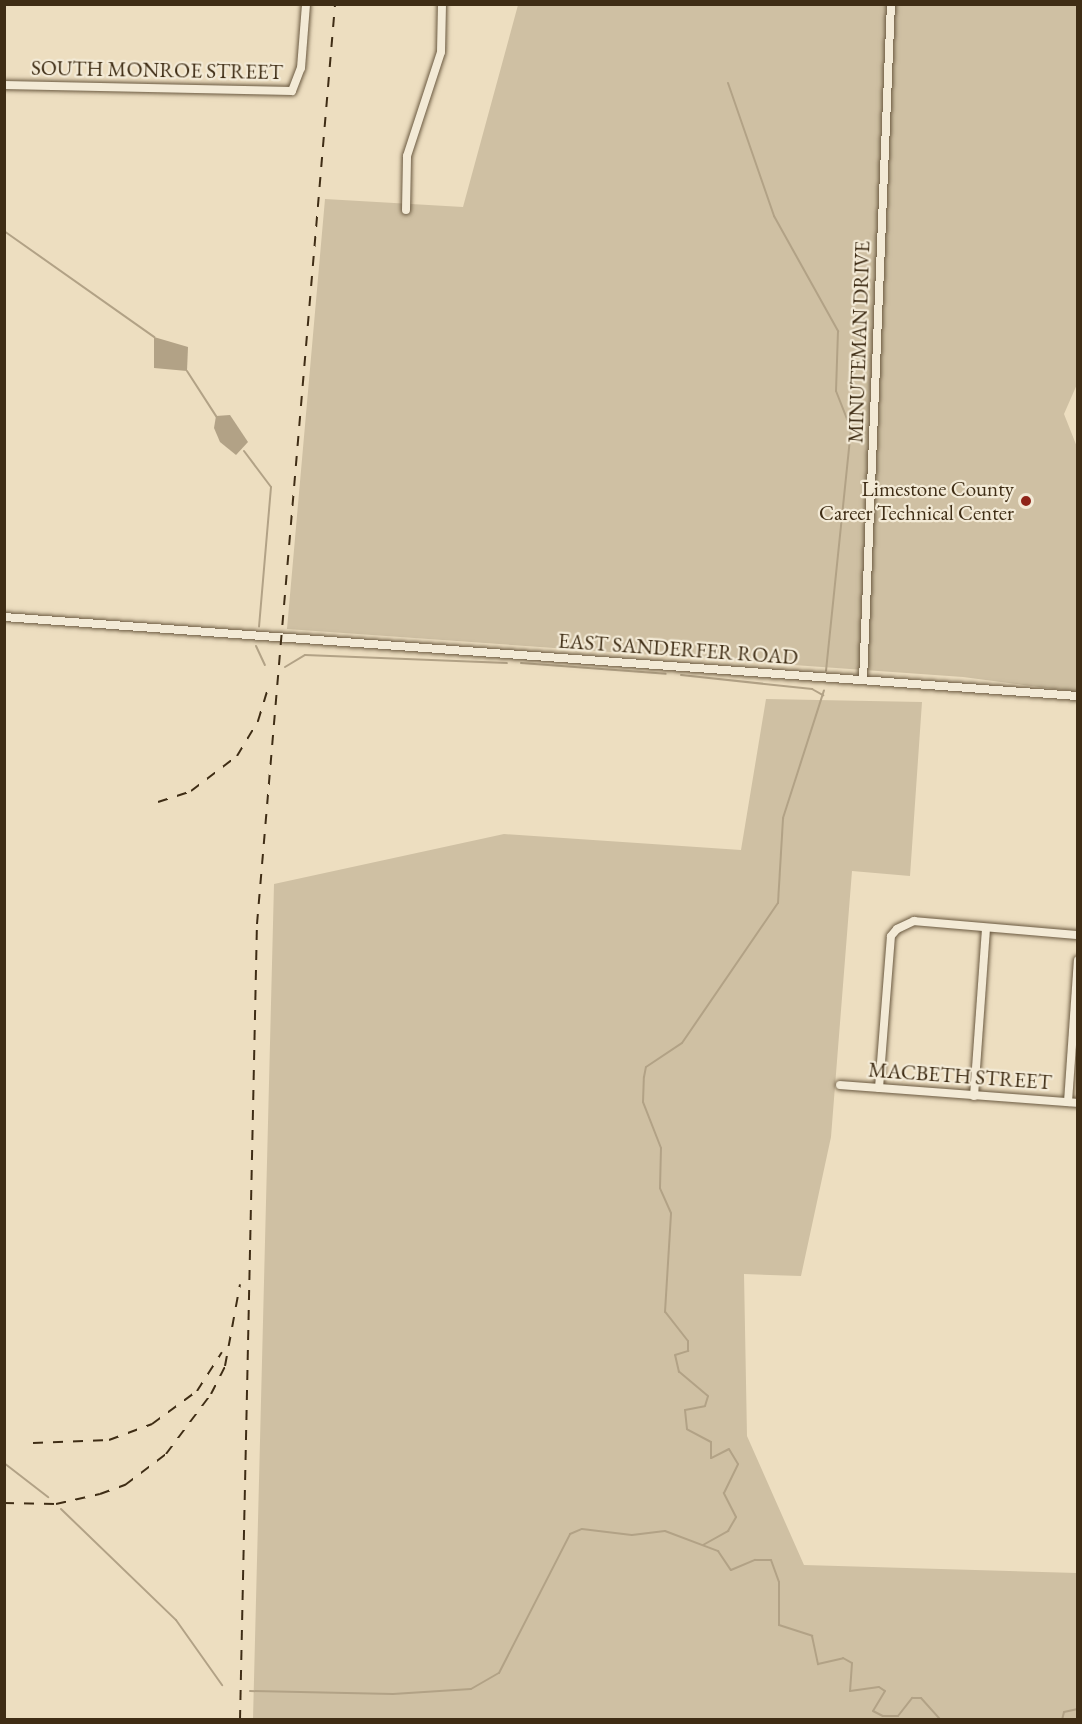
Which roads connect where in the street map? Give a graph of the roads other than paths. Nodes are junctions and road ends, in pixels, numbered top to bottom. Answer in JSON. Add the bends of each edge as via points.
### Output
{"nodes":[{"id":1,"x":306,"y":4,"type":"edge"},
{"id":2,"x":442,"y":4,"type":"edge"},
{"id":3,"x":891,"y":4,"type":"edge"},
{"id":4,"x":4,"y":85,"type":"edge"},
{"id":5,"x":406,"y":210,"type":"dead end"},
{"id":6,"x":4,"y":617,"type":"edge"},
{"id":7,"x":863,"y":680,"type":"junction"},
{"id":8,"x":1077,"y":696,"type":"edge"},
{"id":9,"x":986,"y":928,"type":"junction"},
{"id":10,"x":1077,"y":935,"type":"edge"},
{"id":11,"x":1077,"y":960,"type":"edge"},
{"id":12,"x":840,"y":1085,"type":"dead end"},
{"id":13,"x":879,"y":1088,"type":"junction"},
{"id":14,"x":974,"y":1096,"type":"junction"},
{"id":15,"x":1073,"y":1102,"type":"edge"}],
"edges":[{"from":1,"to":4,"type":"street","name":"SOUTH MONROE STREET","via":[[301,68],[292,91]]},
{"from":2,"to":5,"type":"street","via":[[441,52],[407,156]]},
{"from":3,"to":7,"type":"street","name":"MINUTEMAN DRIVE"},
{"from":6,"to":7,"type":"street","name":"EAST SANDERFER ROAD"},
{"from":7,"to":8,"type":"street","name":"EAST SANDERFER ROAD"},
{"from":9,"to":10,"type":"street"},
{"from":9,"to":13,"type":"street","via":[[914,921],[891,936]]},
{"from":9,"to":14,"type":"street"},
{"from":11,"to":15,"type":"street"},
{"from":12,"to":13,"type":"street","name":"MACBETH STREET"},
{"from":13,"to":14,"type":"street","name":"MACBETH STREET"},
{"from":14,"to":15,"type":"street","name":"MACBETH STREET"}]}
